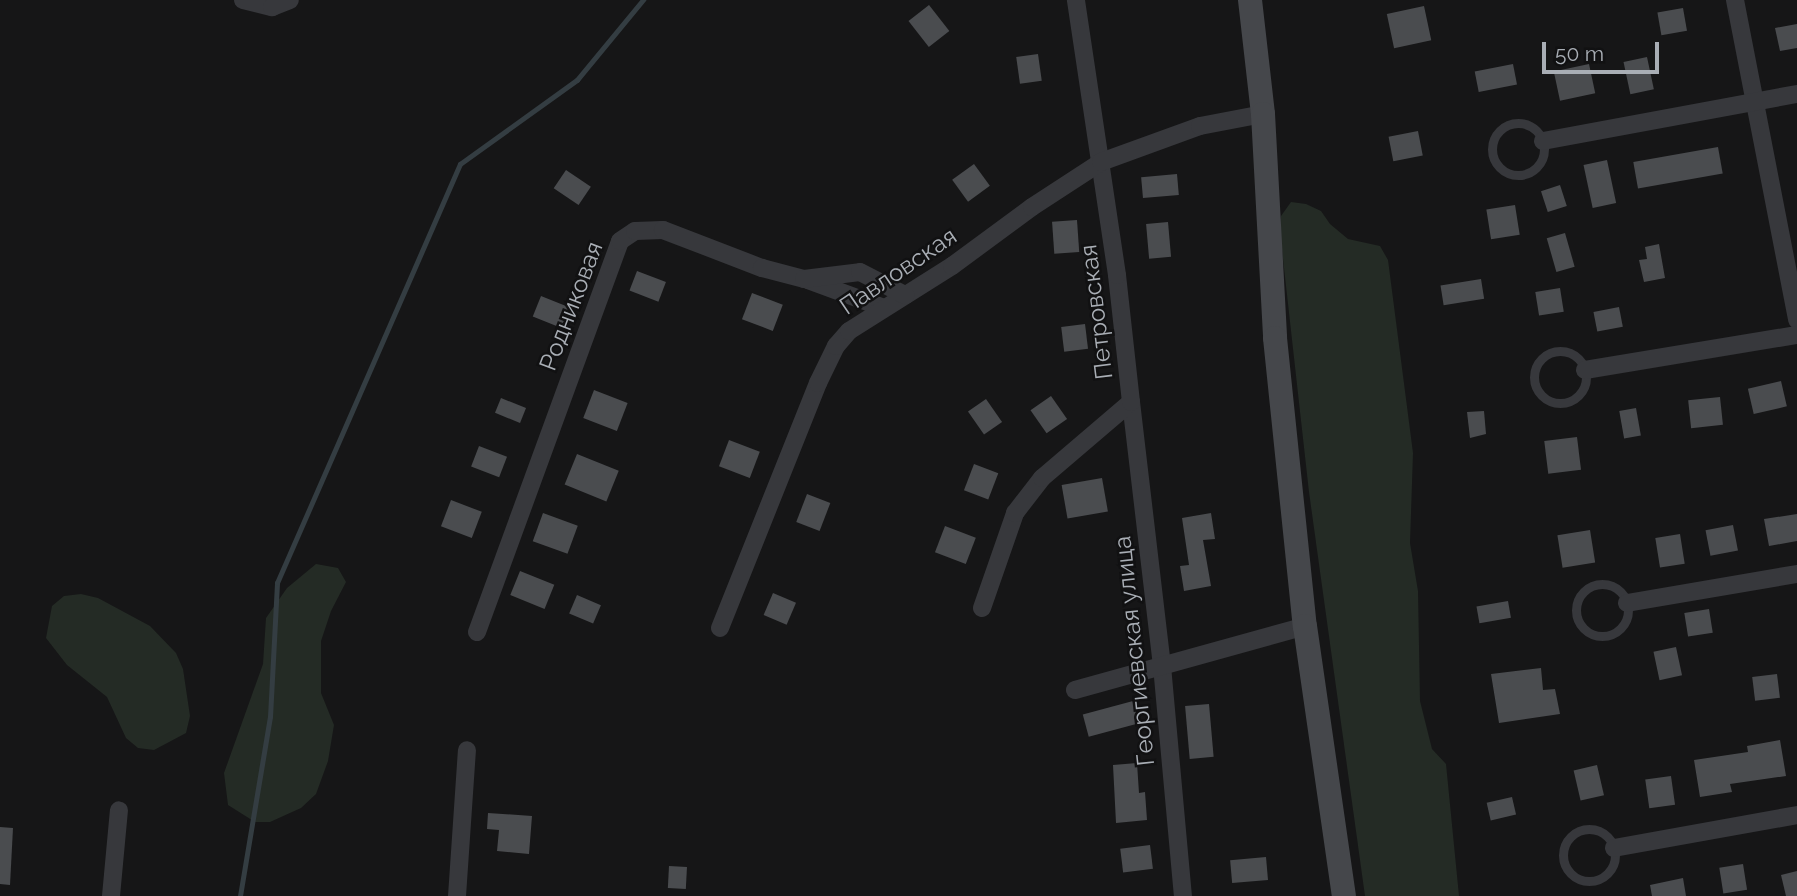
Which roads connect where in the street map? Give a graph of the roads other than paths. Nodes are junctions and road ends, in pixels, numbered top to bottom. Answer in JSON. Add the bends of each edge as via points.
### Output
{"nodes":[{"id":1,"x":243,"y":0,"type":"edge"},
{"id":2,"x":290,"y":0,"type":"edge"},
{"id":3,"x":1076,"y":0,"type":"edge"},
{"id":4,"x":1250,"y":0,"type":"edge"},
{"id":5,"x":1735,"y":0,"type":"edge"},
{"id":6,"x":1797,"y":94,"type":"edge"},
{"id":7,"x":1755,"y":101,"type":"junction"},
{"id":8,"x":1263,"y":114,"type":"junction"},
{"id":9,"x":1543,"y":141,"type":"junction"},
{"id":10,"x":1101,"y":162,"type":"junction"},
{"id":11,"x":804,"y":279,"type":"junction"},
{"id":12,"x":905,"y":295,"type":"junction"},
{"id":13,"x":884,"y":308,"type":"junction"},
{"id":14,"x":1797,"y":320,"type":"edge"},
{"id":15,"x":1797,"y":335,"type":"edge"},
{"id":16,"x":1585,"y":370,"type":"junction"},
{"id":17,"x":1130,"y":402,"type":"junction"},
{"id":18,"x":1797,"y":575,"type":"edge"},
{"id":19,"x":1627,"y":603,"type":"junction"},
{"id":20,"x":982,"y":608,"type":"dead end"},
{"id":21,"x":1305,"y":625,"type":"junction"},
{"id":22,"x":720,"y":628,"type":"dead end"},
{"id":23,"x":477,"y":632,"type":"dead end"},
{"id":24,"x":1162,"y":666,"type":"junction"},
{"id":25,"x":1075,"y":690,"type":"dead end"},
{"id":26,"x":467,"y":750,"type":"dead end"},
{"id":27,"x":119,"y":810,"type":"dead end"},
{"id":28,"x":1797,"y":815,"type":"edge"},
{"id":29,"x":1614,"y":848,"type":"junction"},
{"id":30,"x":111,"y":896,"type":"edge"},
{"id":31,"x":457,"y":896,"type":"edge"},
{"id":32,"x":1183,"y":896,"type":"edge"},
{"id":33,"x":1344,"y":896,"type":"edge"}],
"edges":[{"from":1,"to":2,"type":"street","via":[[272,6]]},
{"from":3,"to":10,"type":"street","name":"Петровская"},
{"from":4,"to":8,"type":"street"},
{"from":5,"to":7,"type":"street"},
{"from":6,"to":7,"type":"street"},
{"from":7,"to":9,"type":"street"},
{"from":7,"to":14,"type":"street"},
{"from":8,"to":10,"type":"street","name":"Павловская","via":[[1200,126]]},
{"from":8,"to":21,"type":"street","via":[[1275,338]]},
{"from":9,"to":9,"type":"lane","via":[[1542,159],[1530,172],[1503,171],[1493,156],[1493,140],[1511,124],[1534,128]]},
{"from":10,"to":12,"type":"street","name":"Павловская"},
{"from":10,"to":17,"type":"street","name":"Петровская"},
{"from":11,"to":12,"type":"street","name":"Родниковая","via":[[860,272]]},
{"from":11,"to":13,"type":"street"},
{"from":11,"to":23,"type":"street","name":"Родниковая","via":[[663,230],[635,231],[620,241]]},
{"from":12,"to":13,"type":"street","name":"Павловская"},
{"from":13,"to":22,"type":"street","name":"Павловская","via":[[849,331],[817,383]]},
{"from":15,"to":16,"type":"street"},
{"from":16,"to":16,"type":"lane","via":[[1585,386],[1567,402],[1544,398],[1535,384],[1536,366],[1548,353],[1574,355]]},
{"from":17,"to":20,"type":"street","name":"Петровская","via":[[1042,478],[1015,513]]},
{"from":17,"to":24,"type":"street","name":"Георгиевская улица"},
{"from":18,"to":19,"type":"street"},
{"from":19,"to":19,"type":"lane","via":[[1626,621],[1613,634],[1595,636],[1576,618],[1581,594],[1594,585],[1618,590]]},
{"from":21,"to":24,"type":"street"},
{"from":21,"to":33,"type":"street"},
{"from":24,"to":25,"type":"street"},
{"from":24,"to":32,"type":"street","name":"Георгиевская улица"},
{"from":26,"to":31,"type":"street"},
{"from":27,"to":30,"type":"street"},
{"from":28,"to":29,"type":"street"},
{"from":29,"to":29,"type":"lane","via":[[1613,866],[1600,879],[1574,877],[1563,862],[1568,839],[1581,830],[1598,830]]}]}
